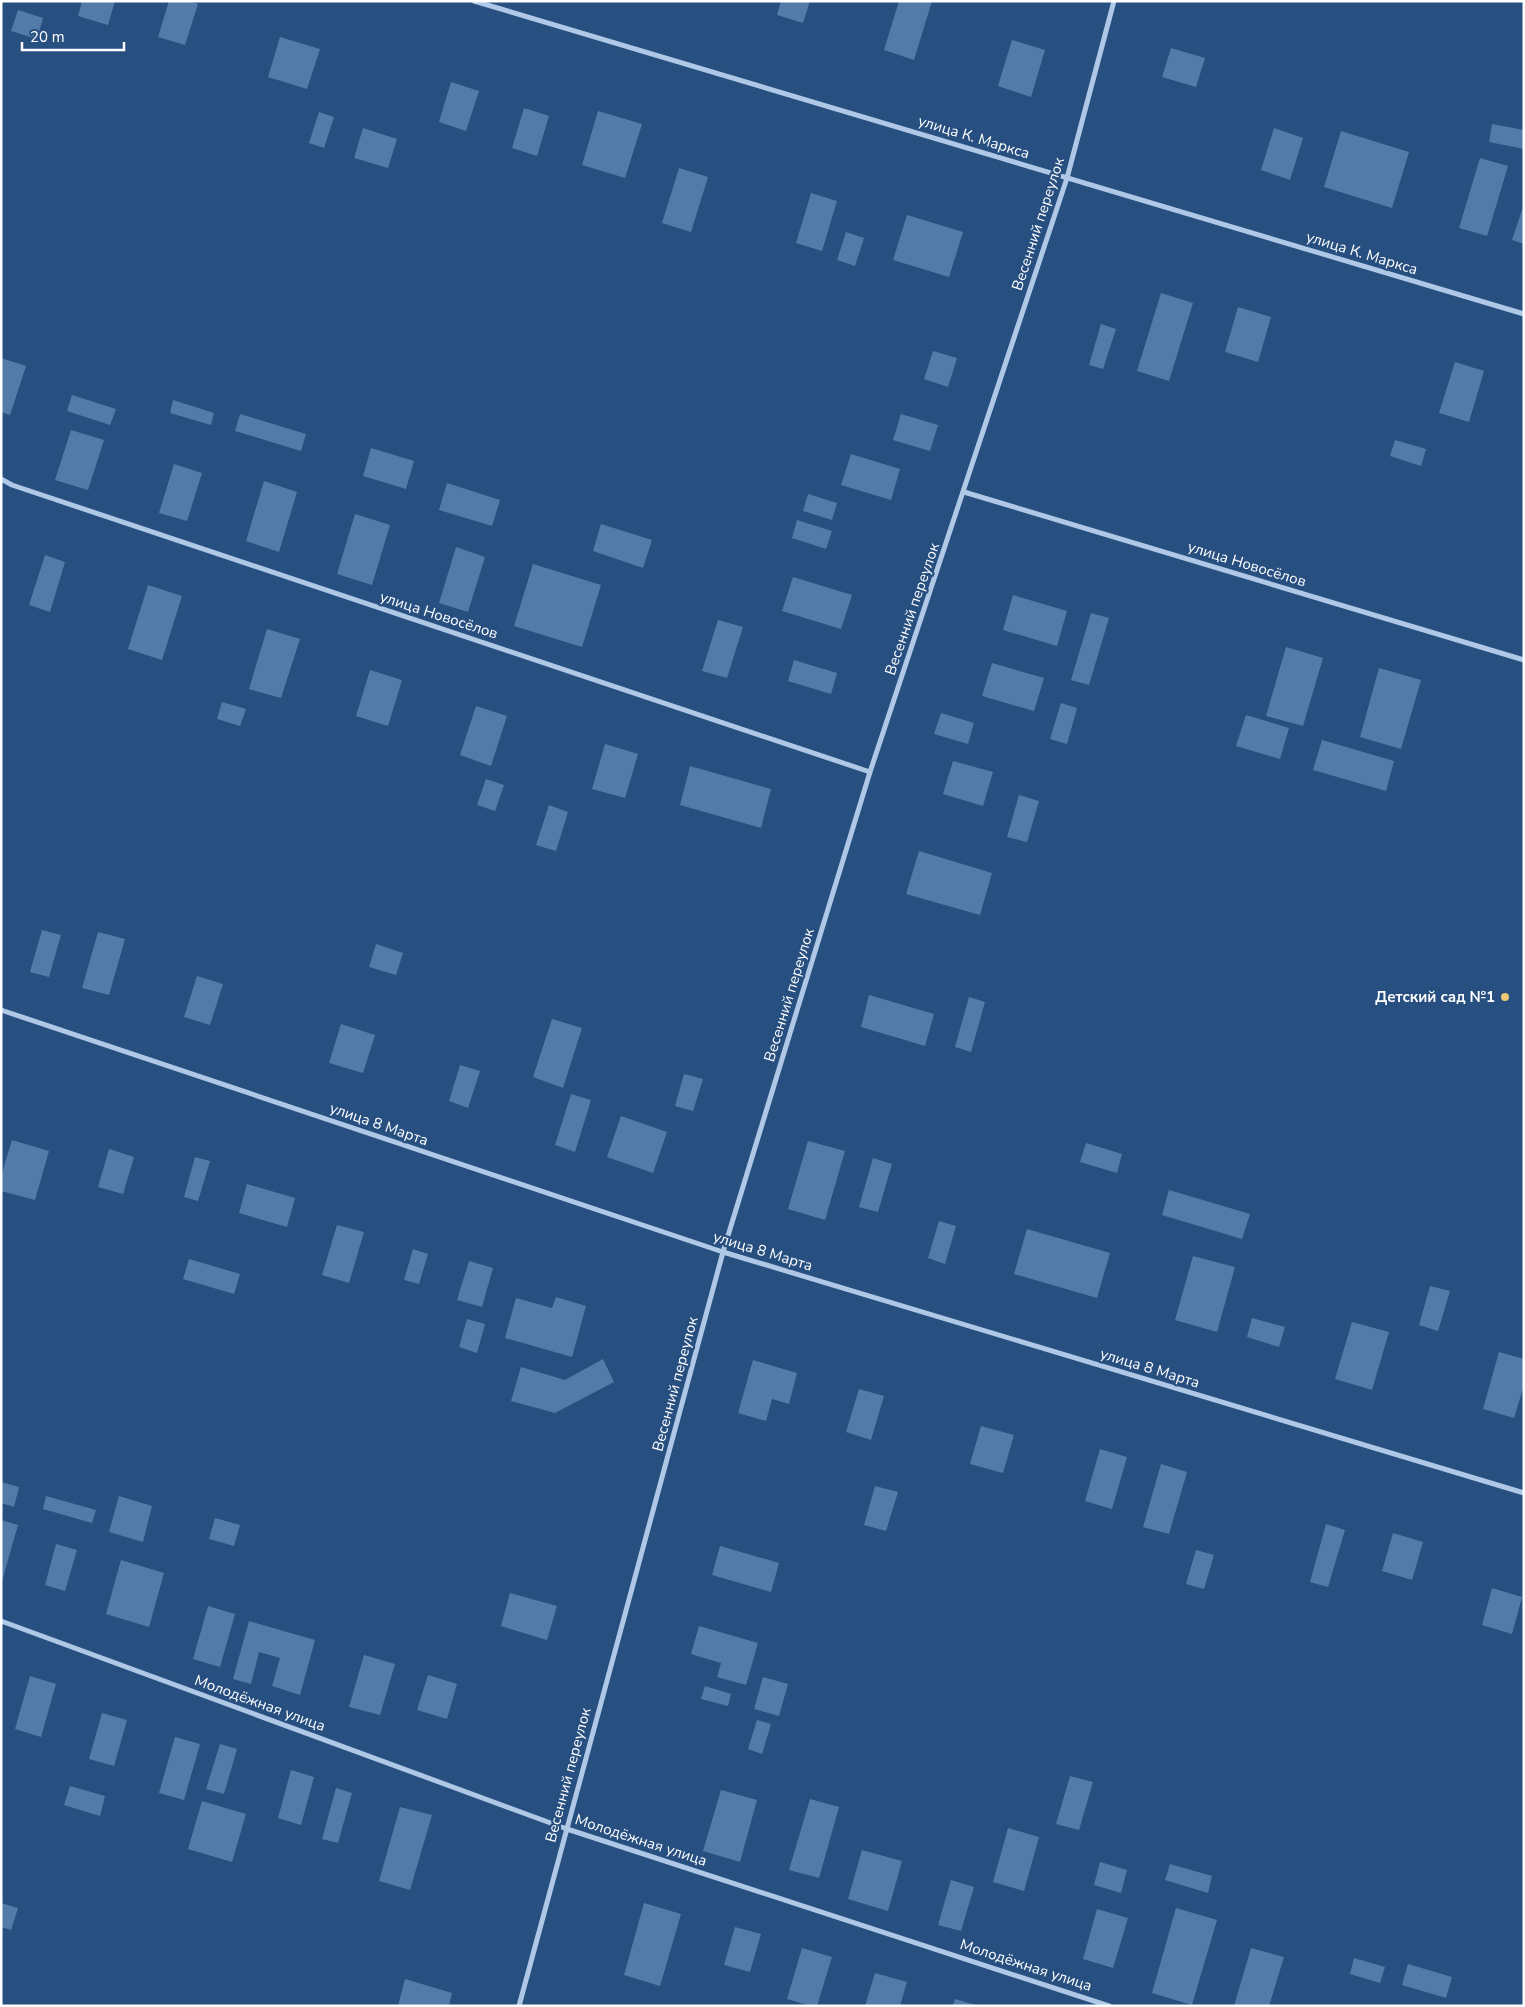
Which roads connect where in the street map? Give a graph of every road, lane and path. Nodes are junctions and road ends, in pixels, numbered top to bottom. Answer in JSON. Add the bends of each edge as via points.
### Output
{"nodes":[{"id":1,"x":474,"y":1,"type":"edge"},
{"id":2,"x":1114,"y":1,"type":"edge"},
{"id":3,"x":1067,"y":178,"type":"junction"},
{"id":4,"x":1524,"y":314,"type":"edge"},
{"id":5,"x":1,"y":478,"type":"edge"},
{"id":6,"x":964,"y":492,"type":"junction"},
{"id":7,"x":1524,"y":660,"type":"edge"},
{"id":8,"x":870,"y":772,"type":"junction"},
{"id":9,"x":1,"y":1010,"type":"edge"},
{"id":10,"x":723,"y":1252,"type":"junction"},
{"id":11,"x":1524,"y":1493,"type":"edge"},
{"id":12,"x":1,"y":1622,"type":"edge"},
{"id":13,"x":567,"y":1829,"type":"junction"},
{"id":14,"x":519,"y":2006,"type":"edge"},
{"id":15,"x":1109,"y":2006,"type":"edge"}],
"edges":[{"from":1,"to":3,"type":"street","name":"улица К. Маркса"},
{"from":2,"to":3,"type":"street","name":"Весенний переулок"},
{"from":3,"to":4,"type":"street","name":"улица К. Маркса"},
{"from":3,"to":6,"type":"street","name":"Весенний переулок"},
{"from":5,"to":8,"type":"street","name":"улица Новосёлов","via":[[12,485]]},
{"from":6,"to":7,"type":"street","name":"улица Новосёлов"},
{"from":6,"to":8,"type":"street","name":"Весенний переулок"},
{"from":8,"to":10,"type":"street","name":"Весенний переулок"},
{"from":9,"to":10,"type":"street","name":"улица 8 Марта"},
{"from":10,"to":11,"type":"street","name":"улица 8 Марта"},
{"from":10,"to":13,"type":"street","name":"Весенний переулок"},
{"from":12,"to":13,"type":"street","name":"Молодёжная улица"},
{"from":13,"to":14,"type":"street","name":"Весенний переулок"},
{"from":13,"to":15,"type":"street","name":"Молодёжная улица"}]}
